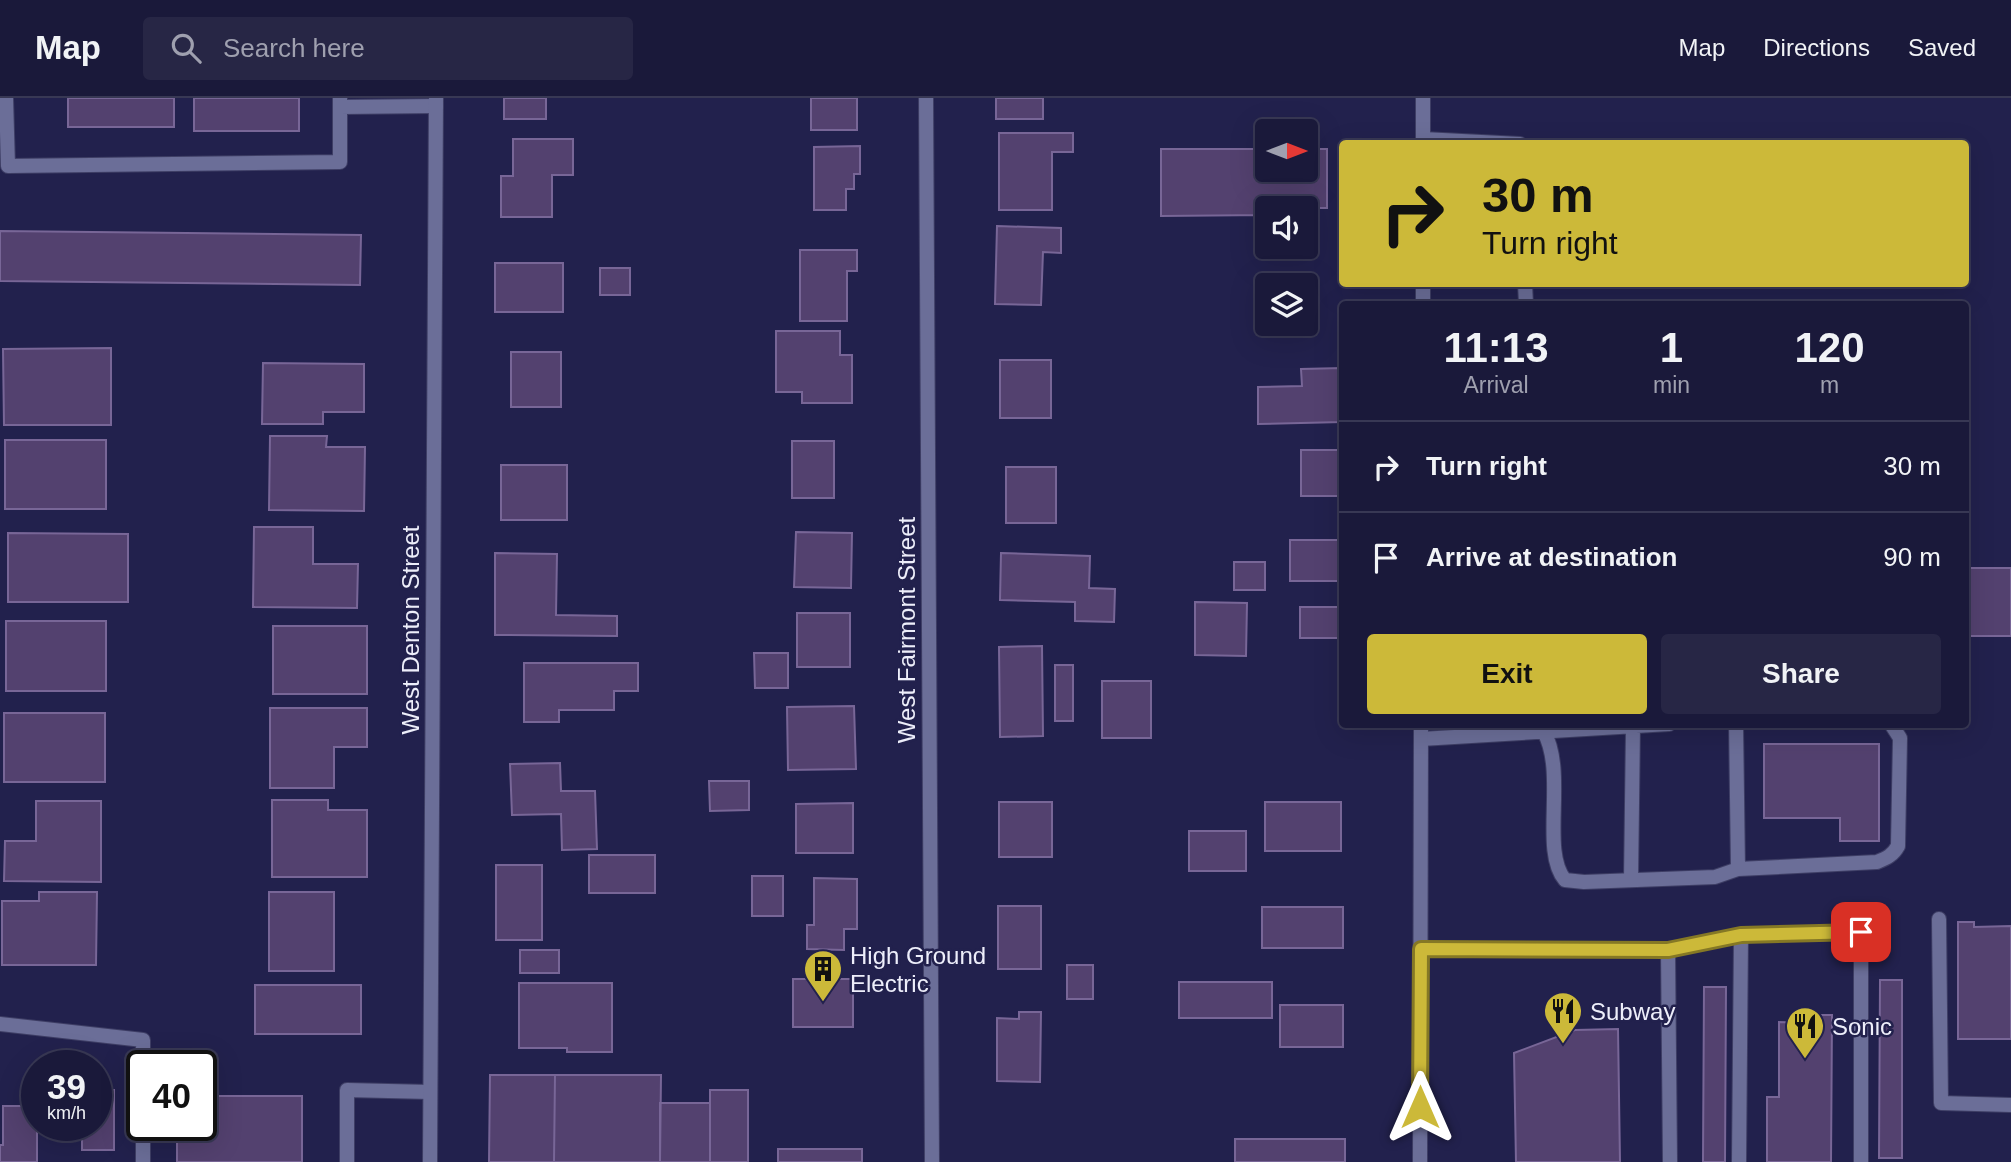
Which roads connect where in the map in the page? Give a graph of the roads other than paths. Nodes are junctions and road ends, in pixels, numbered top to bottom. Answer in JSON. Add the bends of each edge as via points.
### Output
{"nodes":[{"id":1,"x":6,"y":98,"type":"edge"},
{"id":2,"x":926,"y":98,"type":"edge"},
{"id":3,"x":1423,"y":98,"type":"edge"},
{"id":4,"x":436,"y":102,"type":"edge"},
{"id":5,"x":340,"y":103,"type":"edge"},
{"id":6,"x":1423,"y":140,"type":"edge"},
{"id":7,"x":1615,"y":728,"type":"edge"},
{"id":8,"x":1633,"y":728,"type":"edge"},
{"id":9,"x":1736,"y":728,"type":"edge"},
{"id":10,"x":1894,"y":728,"type":"edge"},
{"id":11,"x":1421,"y":732,"type":"edge"},
{"id":12,"x":1544,"y":732,"type":"junction"},
{"id":13,"x":1738,"y":869,"type":"junction"},
{"id":14,"x":1631,"y":880,"type":"junction"},
{"id":15,"x":1939,"y":919,"type":"dead end"},
{"id":16,"x":1741,"y":935,"type":"junction"},
{"id":17,"x":1421,"y":949,"type":"junction"},
{"id":18,"x":1668,"y":950,"type":"junction"},
{"id":19,"x":0,"y":1024,"type":"edge"},
{"id":20,"x":142,"y":1050,"type":"edge"},
{"id":21,"x":430,"y":1092,"type":"junction"},
{"id":22,"x":2011,"y":1105,"type":"edge"},
{"id":23,"x":143,"y":1141,"type":"edge"},
{"id":24,"x":143,"y":1162,"type":"edge"},
{"id":25,"x":347,"y":1162,"type":"edge"},
{"id":26,"x":430,"y":1162,"type":"edge"},
{"id":27,"x":932,"y":1162,"type":"edge"},
{"id":28,"x":1420,"y":1162,"type":"edge"},
{"id":29,"x":1670,"y":1162,"type":"edge"},
{"id":30,"x":1738,"y":1162,"type":"edge"},
{"id":31,"x":1861,"y":1162,"type":"edge"}],
"edges":[{"from":1,"to":5,"type":"street","via":[[8,166],[340,162]]},
{"from":2,"to":27,"type":"street","name":"West Fairmont Street"},
{"from":3,"to":6,"type":"street"},
{"from":4,"to":5,"type":"street"},
{"from":4,"to":21,"type":"street","name":"West Denton Street"},
{"from":7,"to":12,"type":"street"},
{"from":8,"to":14,"type":"street"},
{"from":9,"to":13,"type":"street"},
{"from":10,"to":13,"type":"street","via":[[1900,738],[1899,846],[1895,853],[1877,862]]},
{"from":11,"to":12,"type":"street"},
{"from":11,"to":17,"type":"street"},
{"from":12,"to":14,"type":"street","via":[[1551,744],[1556,792],[1557,871],[1565,880]]},
{"from":13,"to":14,"type":"street","via":[[1714,877]]},
{"from":15,"to":22,"type":"street","via":[[1941,1103]]},
{"from":16,"to":18,"type":"street"},
{"from":16,"to":30,"type":"street"},
{"from":16,"to":31,"type":"street","via":[[1861,932]]},
{"from":17,"to":18,"type":"street"},
{"from":17,"to":28,"type":"street"},
{"from":18,"to":29,"type":"street"},
{"from":19,"to":20,"type":"street","via":[[142,1040]]},
{"from":21,"to":25,"type":"street","via":[[347,1090]]},
{"from":21,"to":26,"type":"street","name":"West Denton Street"},
{"from":23,"to":24,"type":"street"}]}
